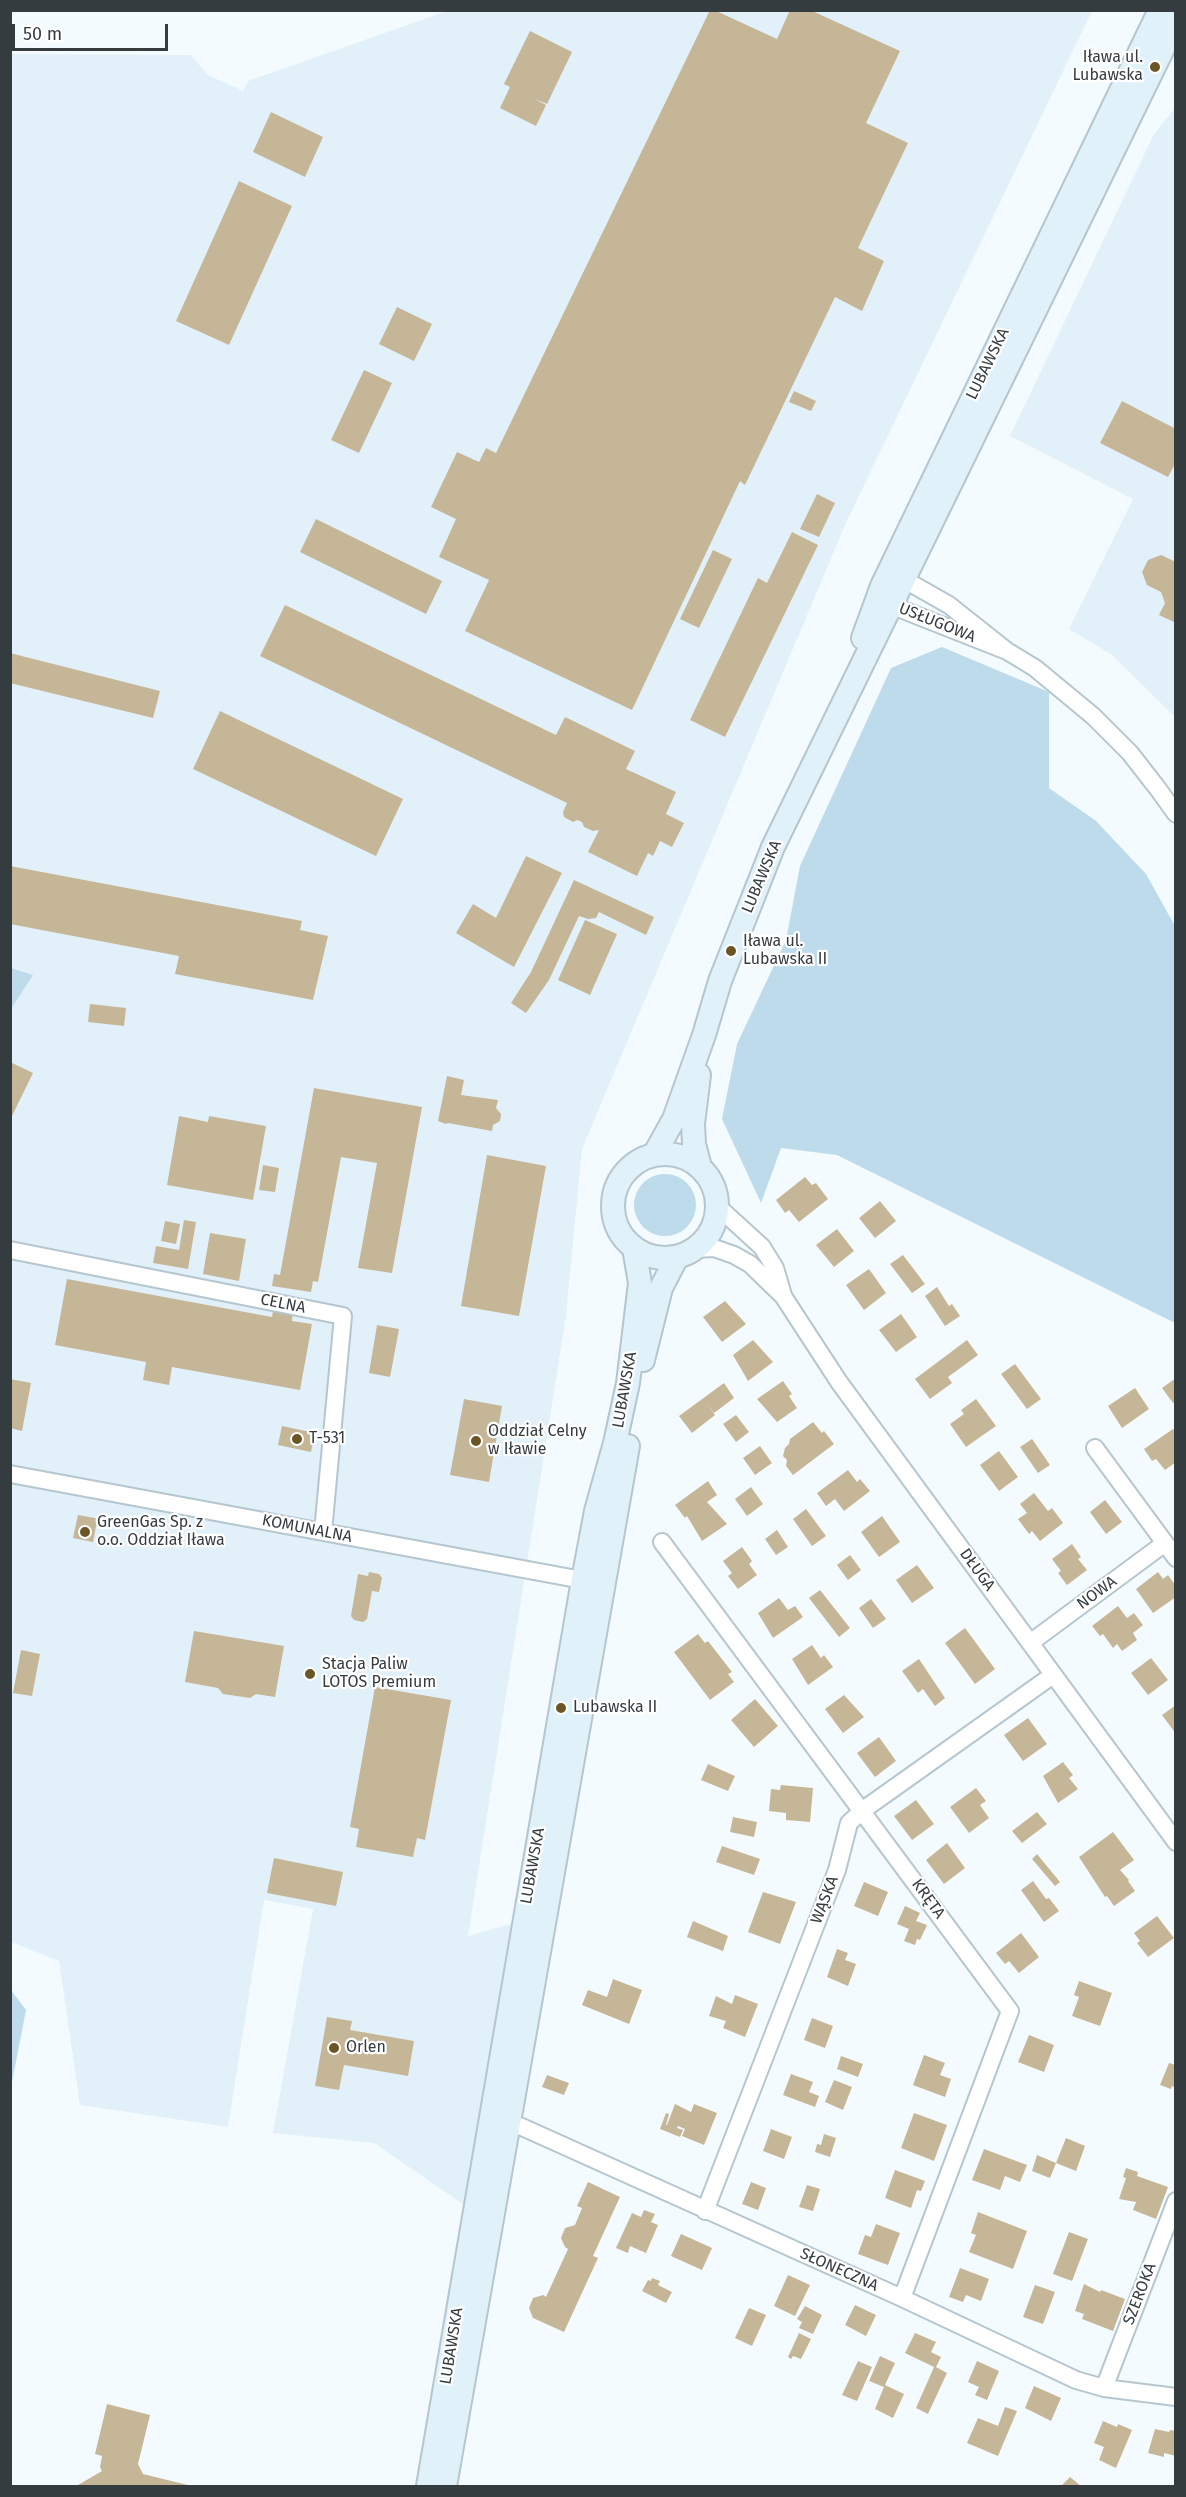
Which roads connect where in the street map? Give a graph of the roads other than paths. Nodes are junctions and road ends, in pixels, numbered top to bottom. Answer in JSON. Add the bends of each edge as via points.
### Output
{"nodes":[{"id":1,"x":1160,"y":10,"type":"edge"},
{"id":2,"x":1176,"y":22,"type":"edge"},
{"id":3,"x":905,"y":580,"type":"junction"},
{"id":4,"x":882,"y":586,"type":"junction"},
{"id":5,"x":892,"y":606,"type":"junction"},
{"id":6,"x":1007,"y":651,"type":"junction"},
{"id":7,"x":832,"y":724,"type":"junction"},
{"id":8,"x":1176,"y":814,"type":"edge"},
{"id":9,"x":704,"y":1035,"type":"junction"},
{"id":10,"x":654,"y":1155,"type":"junction"},
{"id":11,"x":699,"y":1167,"type":"junction"},
{"id":12,"x":717,"y":1206,"type":"junction"},
{"id":13,"x":634,"y":1248,"type":"junction"},
{"id":14,"x":10,"y":1250,"type":"edge"},
{"id":15,"x":686,"y":1253,"type":"junction"},
{"id":16,"x":783,"y":1296,"type":"junction"},
{"id":17,"x":1095,"y":1448,"type":"dead end"},
{"id":18,"x":10,"y":1474,"type":"edge"},
{"id":19,"x":324,"y":1532,"type":"junction"},
{"id":20,"x":662,"y":1542,"type":"dead end"},
{"id":21,"x":1165,"y":1543,"type":"junction"},
{"id":22,"x":1176,"y":1558,"type":"edge"},
{"id":23,"x":593,"y":1582,"type":"junction"},
{"id":24,"x":1030,"y":1642,"type":"junction"},
{"id":25,"x":1053,"y":1675,"type":"junction"},
{"id":26,"x":863,"y":1810,"type":"junction"},
{"id":27,"x":1176,"y":1842,"type":"edge"},
{"id":28,"x":494,"y":2094,"type":"junction"},
{"id":29,"x":509,"y":2123,"type":"junction"},
{"id":30,"x":1176,"y":2201,"type":"edge"},
{"id":31,"x":705,"y":2211,"type":"junction"},
{"id":32,"x":902,"y":2298,"type":"junction"},
{"id":33,"x":1104,"y":2388,"type":"junction"},
{"id":34,"x":1175,"y":2396,"type":"edge"},
{"id":35,"x":428,"y":2487,"type":"edge"},
{"id":36,"x":445,"y":2487,"type":"edge"}],
"edges":[{"from":1,"to":4,"type":"main road","name":"LUBAWSKA"},
{"from":2,"to":3,"type":"main road","name":"LUBAWSKA"},
{"from":3,"to":4,"type":"street","name":"USŁUGOWA"},
{"from":3,"to":5,"type":"main road","name":"LUBAWSKA"},
{"from":3,"to":6,"type":"street","name":"USŁUGOWA","via":[[949,605]]},
{"from":4,"to":5,"type":"street","name":"USŁUGOWA"},
{"from":4,"to":7,"type":"main road","name":"LUBAWSKA"},
{"from":5,"to":6,"type":"street","name":"USŁUGOWA"},
{"from":5,"to":7,"type":"main road","name":"LUBAWSKA"},
{"from":6,"to":8,"type":"street","name":"USŁUGOWA","via":[[1035,668],[1094,716],[1130,753]]},
{"from":7,"to":9,"type":"main road","name":"LUBAWSKA","via":[[773,847],[720,981]]},
{"from":9,"to":10,"type":"main road","name":"LUBAWSKA","via":[[674,1119]]},
{"from":9,"to":11,"type":"main road","name":"LUBAWSKA","via":[[693,1124]]},
{"from":10,"to":11,"type":"main road","via":[[678,1155]]},
{"from":10,"to":13,"type":"main road","via":[[627,1170],[614,1196],[617,1225]]},
{"from":11,"to":12,"type":"main road","via":[[715,1191]]},
{"from":12,"to":15,"type":"main road","via":[[711,1230]]},
{"from":12,"to":16,"type":"street","name":"DŁUGA","via":[[762,1247],[775,1268]]},
{"from":13,"to":15,"type":"main road","via":[[655,1257]]},
{"from":13,"to":23,"type":"main road","name":"LUBAWSKA","via":[[640,1283],[628,1383],[596,1511]]},
{"from":14,"to":19,"type":"street","name":"CELNA","via":[[343,1316]]},
{"from":15,"to":16,"type":"street","name":"DŁUGA","via":[[714,1248],[734,1255],[750,1264]]},
{"from":15,"to":23,"type":"main road","name":"LUBAWSKA","via":[[662,1288]]},
{"from":16,"to":24,"type":"street","name":"DŁUGA","via":[[839,1382]]},
{"from":17,"to":21,"type":"street"},
{"from":18,"to":19,"type":"street","name":"KOMUNALNA"},
{"from":19,"to":23,"type":"street","name":"KOMUNALNA"},
{"from":20,"to":26,"type":"street","name":"KRĘTA"},
{"from":21,"to":22,"type":"street"},
{"from":21,"to":24,"type":"street","name":"NOWA"},
{"from":23,"to":28,"type":"main road","name":"LUBAWSKA"},
{"from":23,"to":29,"type":"main road","name":"LUBAWSKA"},
{"from":24,"to":25,"type":"street","name":"DŁUGA"},
{"from":25,"to":26,"type":"street","name":"WĄSKA"},
{"from":25,"to":27,"type":"street","name":"DŁUGA"},
{"from":26,"to":31,"type":"street","name":"WĄSKA","via":[[849,1823],[837,1870]]},
{"from":26,"to":32,"type":"street","name":"KRĘTA","via":[[1010,2011]]},
{"from":28,"to":29,"type":"main road","via":[[501,2119]]},
{"from":28,"to":35,"type":"main road","name":"LUBAWSKA"},
{"from":29,"to":31,"type":"street","name":"SŁONECZNA"},
{"from":29,"to":36,"type":"main road","name":"LUBAWSKA"},
{"from":30,"to":33,"type":"street","name":"SZEROKA"},
{"from":31,"to":32,"type":"street","name":"SŁONECZNA"},
{"from":32,"to":33,"type":"street","name":"SŁONECZNA","via":[[1076,2380]]},
{"from":33,"to":34,"type":"street","name":"SŁONECZNA"}]}
